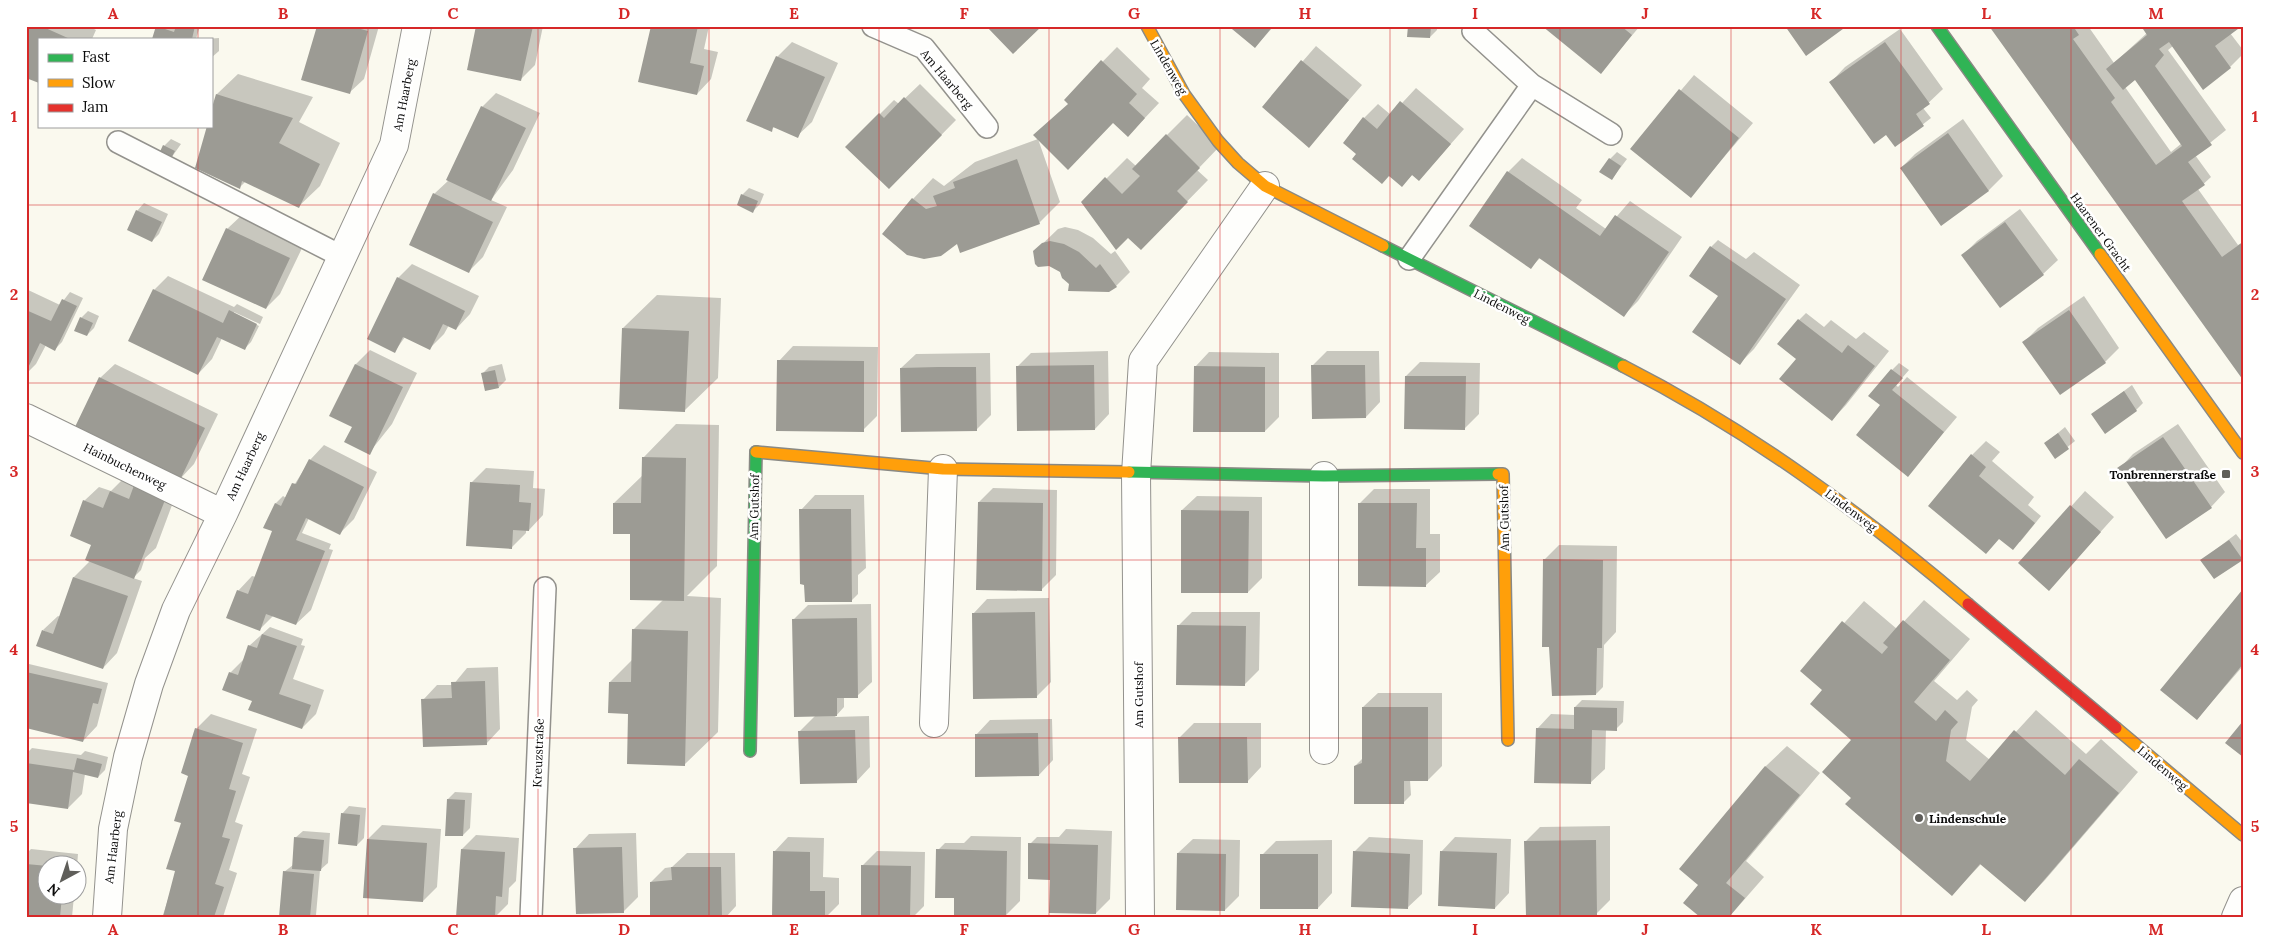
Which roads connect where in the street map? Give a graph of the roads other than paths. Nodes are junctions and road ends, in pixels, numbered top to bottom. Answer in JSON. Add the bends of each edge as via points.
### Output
{"nodes":[{"id":1,"x":417,"y":26,"type":"edge"},
{"id":2,"x":873,"y":26,"type":"edge"},
{"id":3,"x":1147,"y":26,"type":"edge"},
{"id":4,"x":1937,"y":26,"type":"edge"},
{"id":5,"x":1473,"y":31,"type":"dead end"},
{"id":6,"x":1532,"y":85,"type":"junction"},
{"id":7,"x":987,"y":127,"type":"dead end"},
{"id":8,"x":1610,"y":134,"type":"dead end"},
{"id":9,"x":118,"y":142,"type":"dead end"},
{"id":10,"x":1265,"y":186,"type":"junction"},
{"id":11,"x":341,"y":256,"type":"junction"},
{"id":12,"x":1409,"y":259,"type":"junction"},
{"id":13,"x":26,"y":418,"type":"edge"},
{"id":14,"x":2243,"y":453,"type":"edge"},
{"id":15,"x":943,"y":469,"type":"junction"},
{"id":16,"x":1136,"y":474,"type":"junction"},
{"id":17,"x":1324,"y":476,"type":"junction"},
{"id":18,"x":223,"y":514,"type":"junction"},
{"id":19,"x":545,"y":588,"type":"dead end"},
{"id":20,"x":934,"y":723,"type":"dead end"},
{"id":21,"x":1508,"y":740,"type":"dead end"},
{"id":22,"x":1324,"y":750,"type":"dead end"},
{"id":23,"x":750,"y":751,"type":"dead end"},
{"id":24,"x":2243,"y":835,"type":"edge"},
{"id":25,"x":2243,"y":901,"type":"edge"},
{"id":26,"x":107,"y":917,"type":"edge"},
{"id":27,"x":531,"y":917,"type":"edge"},
{"id":28,"x":1140,"y":917,"type":"edge"},
{"id":29,"x":2236,"y":917,"type":"edge"}],
"edges":[{"from":1,"to":11,"type":"street","name":"Am Haarberg","via":[[394,145]]},
{"from":2,"to":7,"type":"lane","name":"Am Haarberg","via":[[924,48]]},
{"from":3,"to":10,"type":"street","name":"Lindenweg","via":[[1160,57],[1184,94],[1230,155]]},
{"from":4,"to":14,"type":"street","name":"Haarener Gracht"},
{"from":5,"to":6,"type":"lane"},
{"from":6,"to":8,"type":"lane"},
{"from":6,"to":12,"type":"lane"},
{"from":9,"to":11,"type":"lane"},
{"from":10,"to":12,"type":"street","name":"Lindenweg"},
{"from":10,"to":16,"type":"street","name":"Am Gutshof","via":[[1143,361]]},
{"from":11,"to":18,"type":"street","name":"Am Haarberg"},
{"from":12,"to":24,"type":"street","name":"Lindenweg","via":[[1646,378],[1743,435],[1835,496],[1900,546]]},
{"from":13,"to":18,"type":"street","name":"Hainbuchenweg"},
{"from":15,"to":16,"type":"street","name":"Am Gutshof"},
{"from":15,"to":20,"type":"street"},
{"from":15,"to":23,"type":"street","name":"Am Gutshof","via":[[755,452]]},
{"from":16,"to":17,"type":"street","name":"Am Gutshof"},
{"from":16,"to":28,"type":"street","name":"Am Gutshof"},
{"from":17,"to":21,"type":"street","name":"Am Gutshof","via":[[1503,474]]},
{"from":17,"to":22,"type":"street"},
{"from":18,"to":26,"type":"street","name":"Am Haarberg","via":[[176,610],[148,684],[113,830]]},
{"from":19,"to":27,"type":"lane","name":"Kreuzstraße"},
{"from":25,"to":29,"type":"street"}]}
